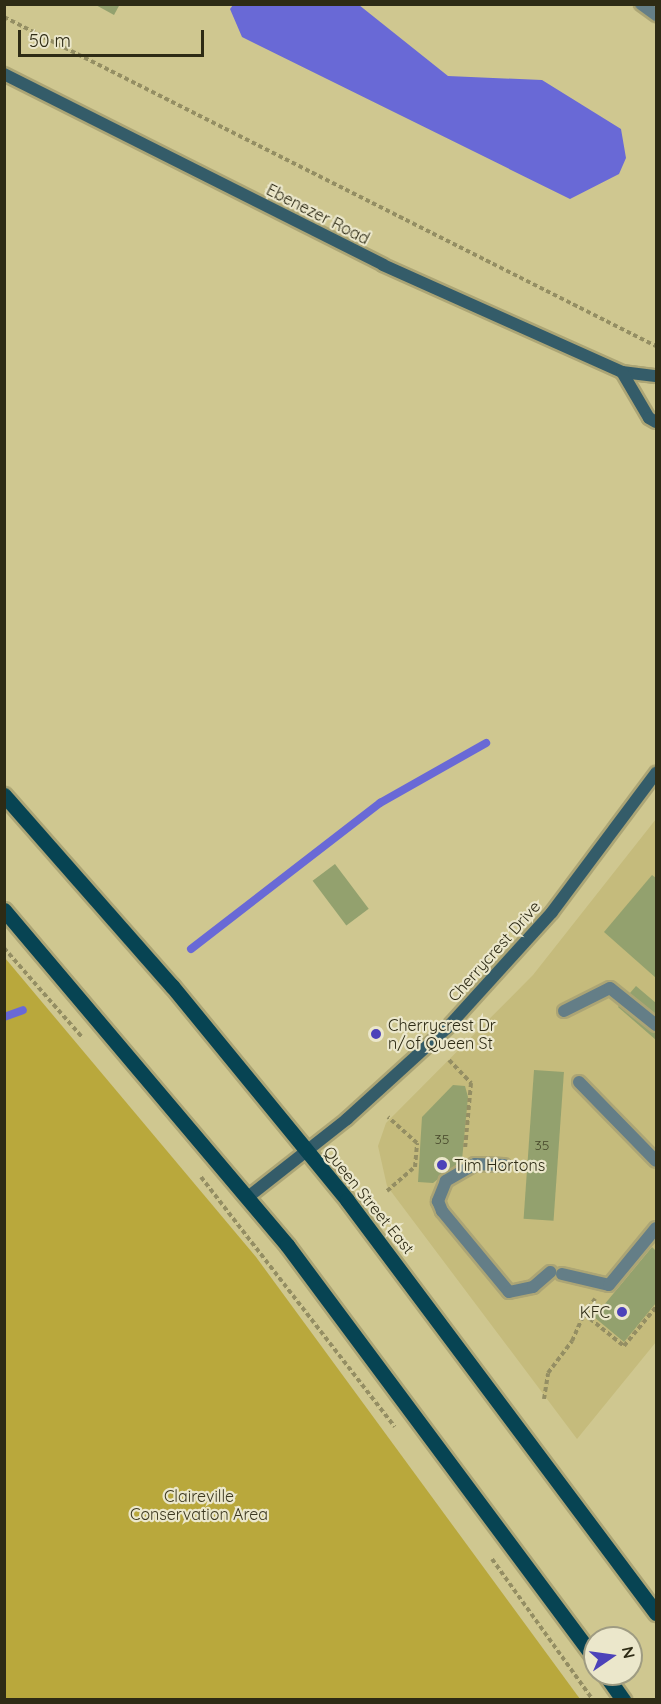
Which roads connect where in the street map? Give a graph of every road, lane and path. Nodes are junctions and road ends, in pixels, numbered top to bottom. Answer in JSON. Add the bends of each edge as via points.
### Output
{"nodes":[{"id":1,"x":641,"y":4,"type":"edge"},
{"id":2,"x":657,"y":15,"type":"edge"},
{"id":3,"x":4,"y":17,"type":"edge"},
{"id":4,"x":4,"y":75,"type":"edge"},
{"id":5,"x":657,"y":346,"type":"edge"},
{"id":6,"x":622,"y":372,"type":"junction"},
{"id":7,"x":657,"y":376,"type":"edge"},
{"id":8,"x":657,"y":422,"type":"edge"},
{"id":9,"x":657,"y":773,"type":"edge"},
{"id":10,"x":4,"y":795,"type":"edge"},
{"id":11,"x":4,"y":910,"type":"edge"},
{"id":12,"x":4,"y":948,"type":"edge"},
{"id":13,"x":564,"y":1011,"type":"dead end"},
{"id":14,"x":657,"y":1025,"type":"edge"},
{"id":15,"x":90,"y":1046,"type":"dead end"},
{"id":16,"x":449,"y":1060,"type":"dead end"},
{"id":17,"x":579,"y":1082,"type":"dead end"},
{"id":18,"x":388,"y":1118,"type":"dead end"},
{"id":19,"x":306,"y":1150,"type":"junction"},
{"id":20,"x":465,"y":1155,"type":"dead end"},
{"id":21,"x":657,"y":1161,"type":"edge"},
{"id":22,"x":504,"y":1165,"type":"dead end"},
{"id":23,"x":198,"y":1174,"type":"dead end"},
{"id":24,"x":387,"y":1191,"type":"dead end"},
{"id":25,"x":248,"y":1197,"type":"junction"},
{"id":26,"x":657,"y":1228,"type":"edge"},
{"id":27,"x":596,"y":1299,"type":"dead end"},
{"id":28,"x":657,"y":1307,"type":"edge"},
{"id":29,"x":584,"y":1314,"type":"junction"},
{"id":30,"x":544,"y":1399,"type":"dead end"},
{"id":31,"x":404,"y":1438,"type":"dead end"},
{"id":32,"x":486,"y":1550,"type":"dead end"},
{"id":33,"x":657,"y":1613,"type":"edge"},
{"id":34,"x":583,"y":1642,"type":"edge"},
{"id":35,"x":613,"y":1686,"type":"edge"},
{"id":36,"x":593,"y":1700,"type":"edge"},
{"id":37,"x":623,"y":1700,"type":"edge"}],
"edges":[{"from":1,"to":2,"type":"street"},
{"from":3,"to":5,"type":"path"},
{"from":4,"to":6,"type":"main road","name":"Ebenezer Road","via":[[383,265]]},
{"from":6,"to":7,"type":"main road","name":"Ebenezer Road"},
{"from":6,"to":8,"type":"main road","via":[[649,418]]},
{"from":9,"to":19,"type":"main road","name":"Cherrycrest Drive","via":[[611,837],[492,979],[408,1064]]},
{"from":10,"to":19,"type":"main road","name":"Queen Street East"},
{"from":11,"to":25,"type":"main road"},
{"from":12,"to":15,"type":"path"},
{"from":13,"to":14,"type":"street","via":[[610,988]]},
{"from":16,"to":20,"type":"path","via":[[471,1083]]},
{"from":17,"to":21,"type":"street"},
{"from":18,"to":24,"type":"path","via":[[417,1143],[415,1167]]},
{"from":19,"to":25,"type":"main road","name":"Cherrycrest Drive"},
{"from":19,"to":33,"type":"main road","name":"Queen Street East","via":[[457,1340]]},
{"from":22,"to":26,"type":"street","via":[[475,1164],[446,1181],[438,1201],[509,1292],[533,1287],[556,1273],[609,1285]]},
{"from":23,"to":31,"type":"path"},
{"from":25,"to":34,"type":"main road","via":[[470,1485]]},
{"from":27,"to":29,"type":"path"},
{"from":28,"to":29,"type":"path","via":[[624,1346]]},
{"from":29,"to":30,"type":"path","via":[[572,1341],[548,1372]]},
{"from":32,"to":36,"type":"path"},
{"from":35,"to":37,"type":"main road"}]}
